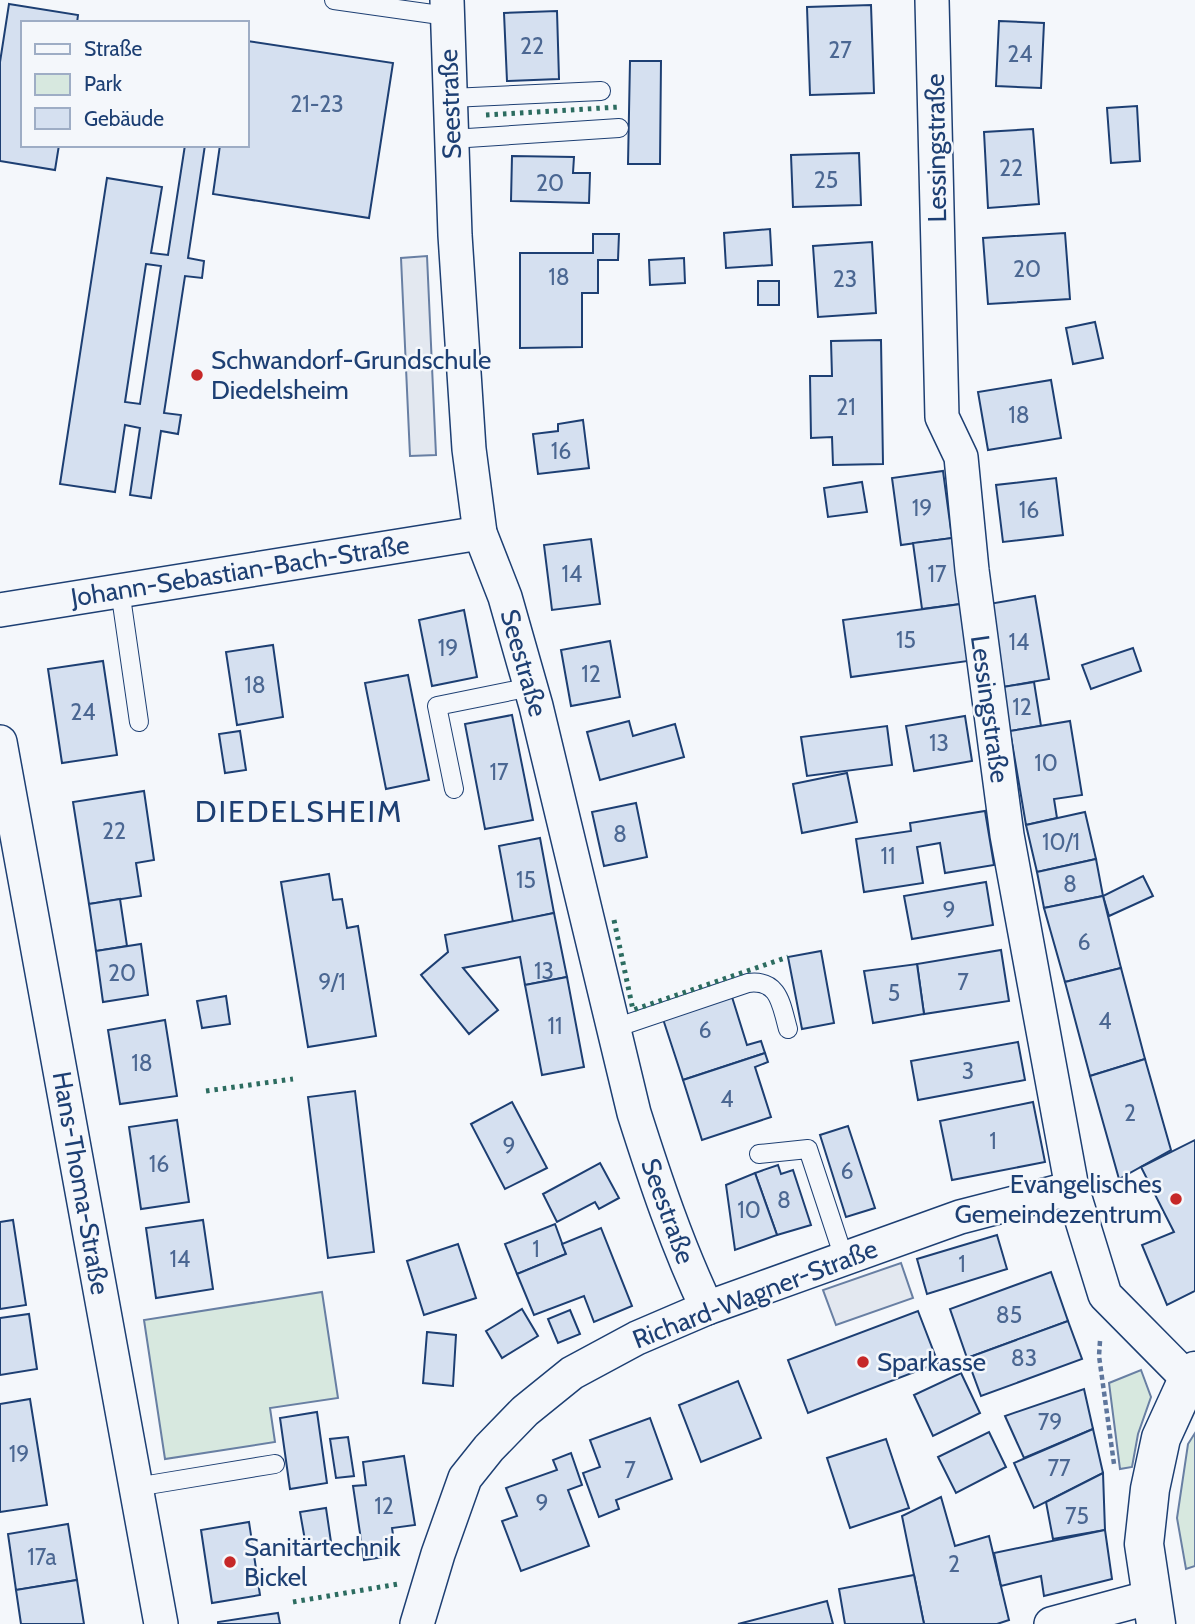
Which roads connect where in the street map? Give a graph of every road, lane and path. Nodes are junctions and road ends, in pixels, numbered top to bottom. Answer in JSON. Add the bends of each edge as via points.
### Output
{"nodes":[{"id":1,"x":334,"y":0,"type":"edge"},
{"id":2,"x":932,"y":0,"type":"edge"},
{"id":3,"x":447,"y":8,"type":"edge"},
{"id":4,"x":601,"y":91,"type":"dead end"},
{"id":5,"x":451,"y":98,"type":"junction"},
{"id":6,"x":619,"y":128,"type":"dead end"},
{"id":7,"x":452,"y":139,"type":"junction"},
{"id":8,"x":480,"y":533,"type":"junction"},
{"id":9,"x":120,"y":590,"type":"junction"},
{"id":10,"x":0,"y":610,"type":"edge"},
{"id":11,"x":531,"y":687,"type":"junction"},
{"id":12,"x":139,"y":722,"type":"dead end"},
{"id":13,"x":0,"y":742,"type":"edge"},
{"id":14,"x":454,"y":789,"type":"dead end"},
{"id":15,"x":612,"y":1029,"type":"junction"},
{"id":16,"x":789,"y":1029,"type":"dead end"},
{"id":17,"x":759,"y":1154,"type":"dead end"},
{"id":18,"x":1072,"y":1188,"type":"junction"},
{"id":19,"x":844,"y":1258,"type":"junction"},
{"id":20,"x":1105,"y":1295,"type":"junction"},
{"id":21,"x":707,"y":1308,"type":"junction"},
{"id":22,"x":1191,"y":1375,"type":"edge"},
{"id":23,"x":275,"y":1464,"type":"dead end"},
{"id":24,"x":136,"y":1487,"type":"junction"},
{"id":25,"x":1150,"y":1489,"type":"junction"},
{"id":26,"x":1153,"y":1610,"type":"edge"},
{"id":27,"x":161,"y":1624,"type":"edge"},
{"id":28,"x":417,"y":1624,"type":"edge"},
{"id":29,"x":1051,"y":1624,"type":"edge"}],
"edges":[{"from":1,"to":3,"type":"lane"},
{"from":2,"to":18,"type":"street","name":"Lessingstraße","via":[[942,417],[961,457],[1007,835]]},
{"from":3,"to":5,"type":"street","name":"Seestraße"},
{"from":4,"to":5,"type":"lane"},
{"from":5,"to":7,"type":"street","name":"Seestraße"},
{"from":6,"to":7,"type":"lane"},
{"from":7,"to":8,"type":"street","name":"Seestraße","via":[[468,435]]},
{"from":8,"to":9,"type":"street","name":"Johann-Sebastian-Bach-Straße"},
{"from":8,"to":11,"type":"street","name":"Seestraße","via":[[505,597]]},
{"from":9,"to":10,"type":"street","name":"Johann-Sebastian-Bach-Straße"},
{"from":9,"to":12,"type":"lane"},
{"from":11,"to":14,"type":"lane","via":[[438,706]]},
{"from":11,"to":15,"type":"street","name":"Seestraße"},
{"from":13,"to":24,"type":"street","name":"Hans-Thoma-Straße"},
{"from":15,"to":16,"type":"lane","via":[[759,982],[775,991]]},
{"from":15,"to":21,"type":"street","name":"Seestraße","via":[[654,1179]]},
{"from":17,"to":19,"type":"lane","via":[[808,1149]]},
{"from":18,"to":19,"type":"street","name":"Richard-Wagner-Straße","via":[[960,1217]]},
{"from":18,"to":20,"type":"street","name":"Lessingstraße"},
{"from":19,"to":21,"type":"street","name":"Richard-Wagner-Straße"},
{"from":20,"to":22,"type":"street","name":"Lessingstraße"},
{"from":20,"to":25,"type":"path","via":[[1099,1356],[1115,1471]]},
{"from":21,"to":28,"type":"street","name":"Richard-Wagner-Straße","via":[[572,1373],[489,1448],[465,1478]]},
{"from":22,"to":25,"type":"street","via":[[1161,1438]]},
{"from":23,"to":24,"type":"lane"},
{"from":24,"to":27,"type":"street","name":"Hans-Thoma-Straße"},
{"from":25,"to":26,"type":"street","via":[[1144,1544]]},
{"from":26,"to":29,"type":"street"}]}
